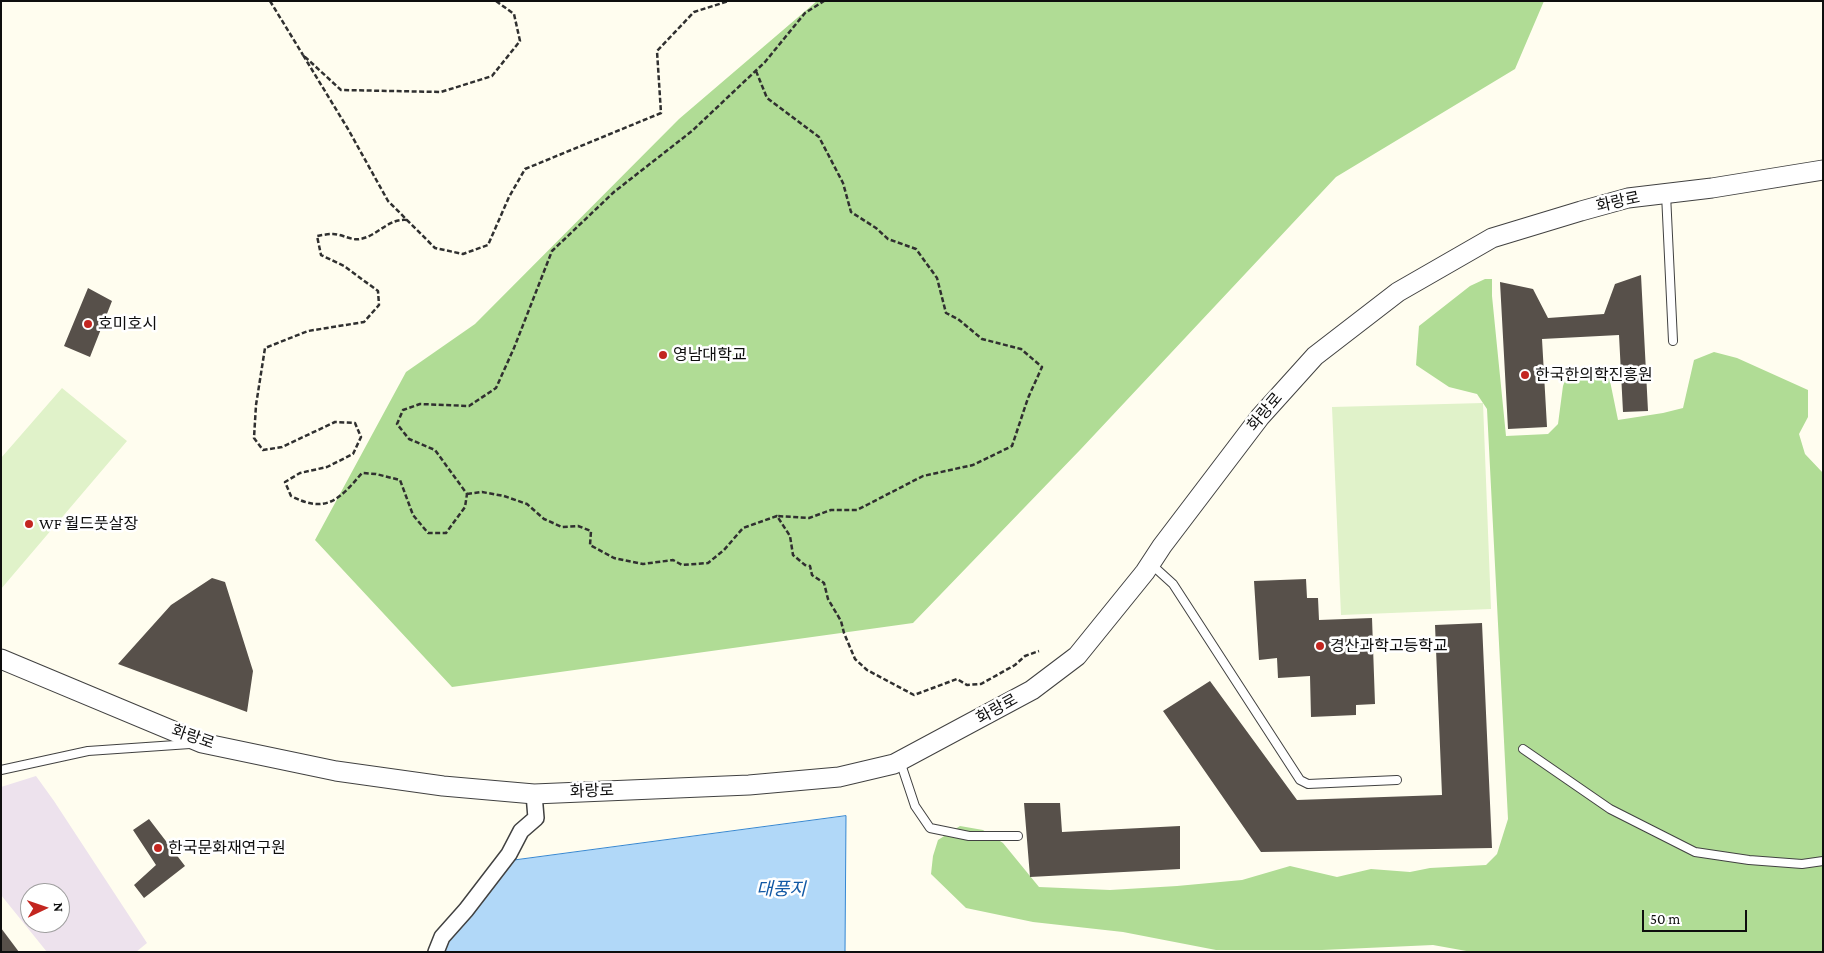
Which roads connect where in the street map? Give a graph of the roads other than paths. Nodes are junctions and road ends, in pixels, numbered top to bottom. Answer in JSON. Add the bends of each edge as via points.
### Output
{"nodes":[{"id":1,"x":1823,"y":170,"type":"edge"},
{"id":2,"x":1666,"y":194,"type":"junction"},
{"id":3,"x":1673,"y":341,"type":"dead end"},
{"id":4,"x":1151,"y":564,"type":"junction"},
{"id":5,"x":1,"y":659,"type":"edge"},
{"id":6,"x":202,"y":743,"type":"junction"},
{"id":7,"x":1523,"y":749,"type":"dead end"},
{"id":8,"x":900,"y":761,"type":"junction"},
{"id":9,"x":1,"y":770,"type":"edge"},
{"id":10,"x":1397,"y":780,"type":"dead end"},
{"id":11,"x":534,"y":794,"type":"junction"},
{"id":12,"x":1018,"y":836,"type":"dead end"},
{"id":13,"x":1823,"y":861,"type":"edge"},
{"id":14,"x":436,"y":952,"type":"edge"}],
"edges":[{"from":1,"to":2,"type":"street","name":"화랑로"},
{"from":2,"to":3,"type":"lane"},
{"from":2,"to":4,"type":"street","name":"화랑로","via":[[1628,198],[1492,238],[1398,292],[1315,356],[1290,383],[1260,417]]},
{"from":4,"to":8,"type":"street","name":"화랑로","via":[[1077,656],[1032,690]]},
{"from":4,"to":10,"type":"lane","via":[[1173,584],[1300,780],[1308,784]]},
{"from":5,"to":6,"type":"street","name":"화랑로"},
{"from":6,"to":9,"type":"lane","via":[[88,751]]},
{"from":6,"to":11,"type":"street","name":"화랑로","via":[[336,771],[443,786]]},
{"from":7,"to":13,"type":"lane","via":[[1610,809],[1695,852],[1749,860]]},
{"from":8,"to":11,"type":"street","name":"화랑로","via":[[839,777],[749,785]]},
{"from":8,"to":12,"type":"lane","via":[[915,806],[930,828],[969,836]]},
{"from":11,"to":14,"type":"street","via":[[536,818],[521,831],[509,854],[442,937]]}]}
